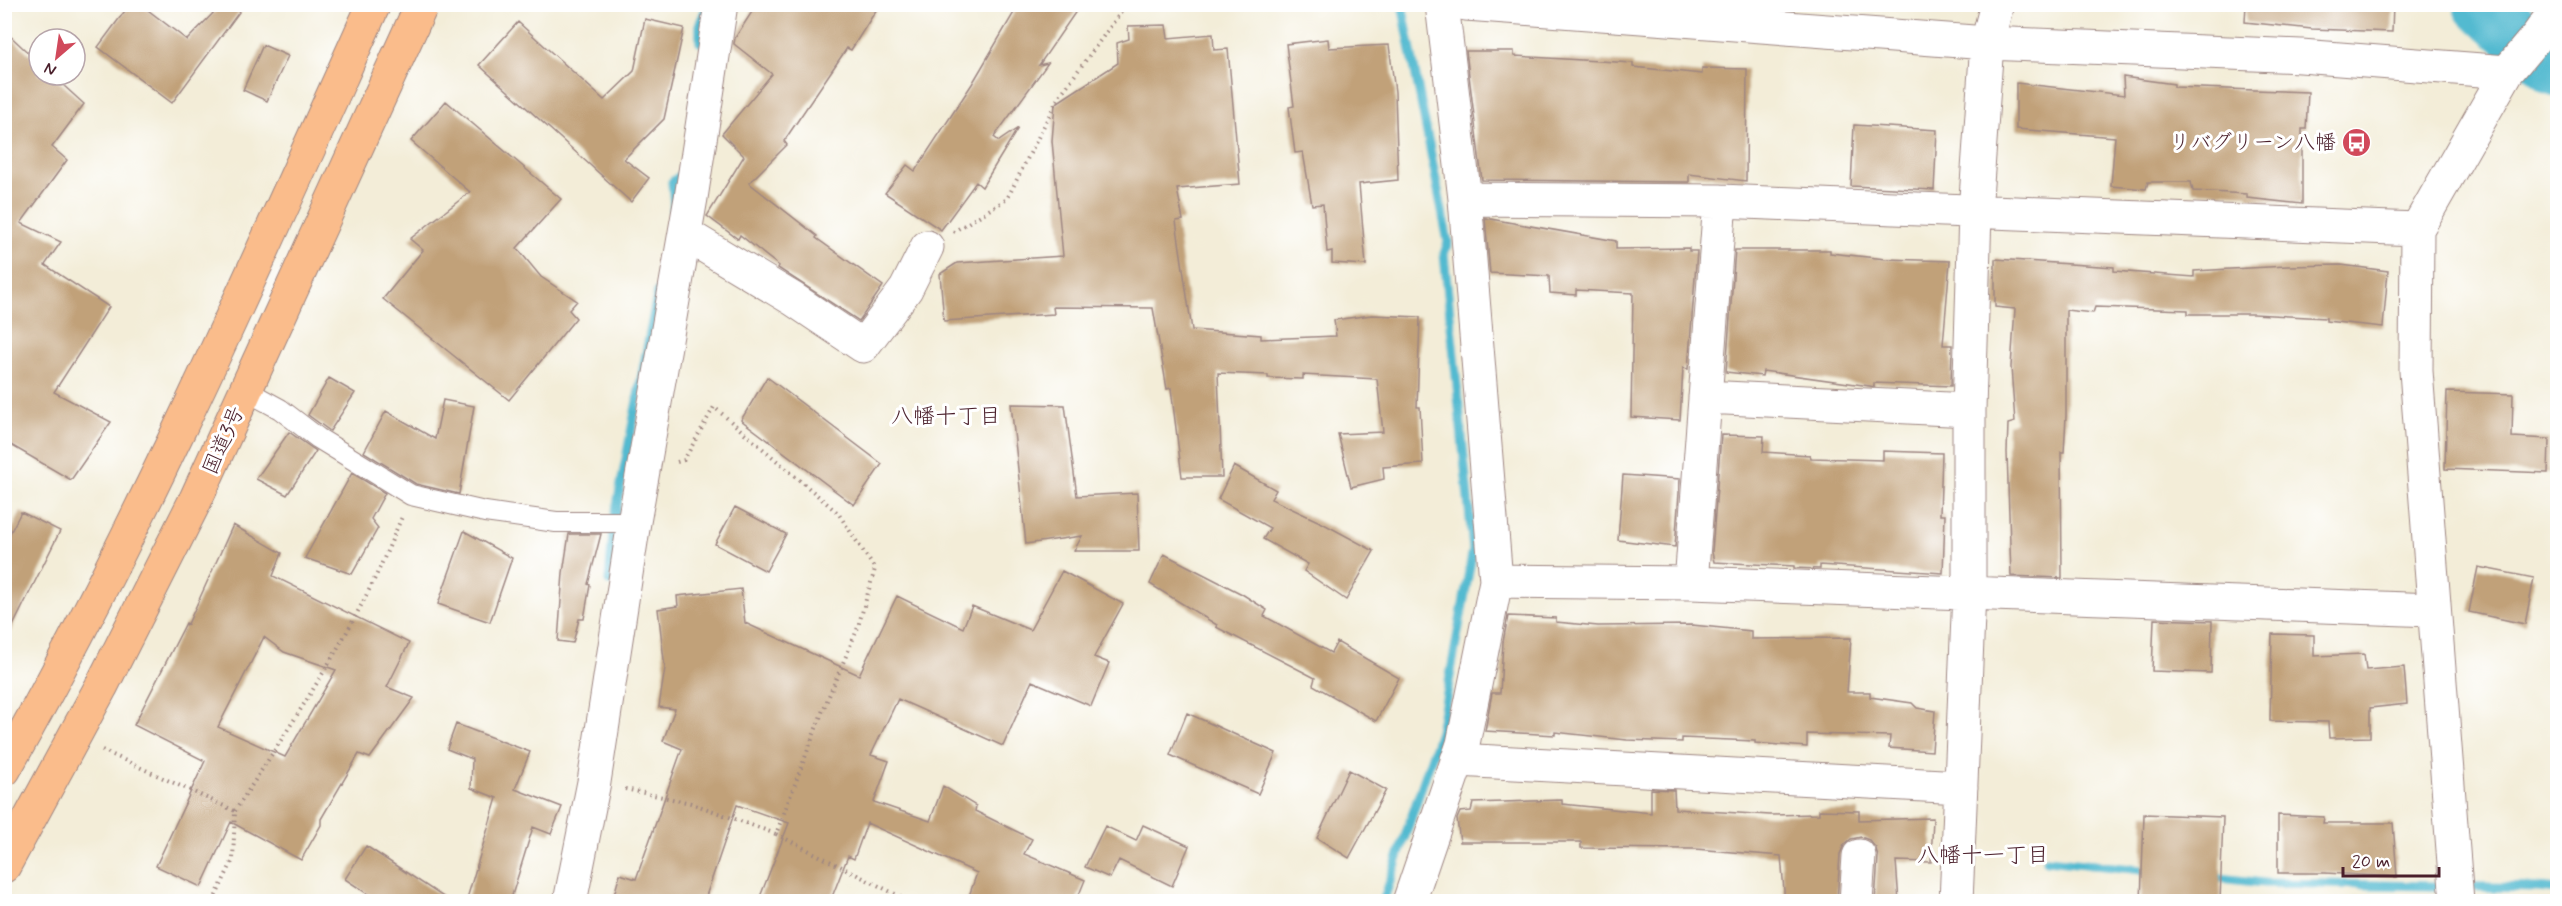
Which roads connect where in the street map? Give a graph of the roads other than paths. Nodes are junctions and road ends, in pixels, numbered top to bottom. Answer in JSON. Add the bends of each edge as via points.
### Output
{"nodes":[{"id":1,"x":374,"y":4,"type":"edge"},
{"id":2,"x":422,"y":4,"type":"edge"},
{"id":3,"x":721,"y":4,"type":"edge"},
{"id":4,"x":1442,"y":4,"type":"edge"},
{"id":5,"x":1466,"y":4,"type":"edge"},
{"id":6,"x":1997,"y":4,"type":"edge"},
{"id":7,"x":2549,"y":16,"type":"edge"},
{"id":8,"x":1987,"y":43,"type":"junction"},
{"id":9,"x":2507,"y":72,"type":"junction"},
{"id":10,"x":1465,"y":199,"type":"junction"},
{"id":11,"x":1720,"y":201,"type":"junction"},
{"id":12,"x":1975,"y":212,"type":"junction"},
{"id":13,"x":2417,"y":229,"type":"junction"},
{"id":14,"x":685,"y":234,"type":"junction"},
{"id":15,"x":927,"y":247,"type":"road end"},
{"id":16,"x":245,"y":390,"type":"junction"},
{"id":17,"x":1705,"y":397,"type":"junction"},
{"id":18,"x":1970,"y":410,"type":"junction"},
{"id":19,"x":634,"y":522,"type":"junction"},
{"id":20,"x":1496,"y":581,"type":"junction"},
{"id":21,"x":1691,"y":584,"type":"junction"},
{"id":22,"x":1969,"y":592,"type":"junction"},
{"id":23,"x":2434,"y":610,"type":"junction"},
{"id":24,"x":1457,"y":760,"type":"junction"},
{"id":25,"x":4,"y":770,"type":"edge"},
{"id":26,"x":1961,"y":787,"type":"junction"},
{"id":27,"x":1859,"y":856,"type":"dead end"},
{"id":28,"x":4,"y":866,"type":"edge"},
{"id":29,"x":570,"y":902,"type":"edge"},
{"id":30,"x":1409,"y":902,"type":"edge"},
{"id":31,"x":1856,"y":902,"type":"edge"},
{"id":32,"x":1956,"y":902,"type":"edge"},
{"id":33,"x":2457,"y":902,"type":"edge"}],
"edges":[{"from":1,"to":25,"type":"highway","name":"国道3号","via":[[211,362],[59,672]]},
{"from":2,"to":16,"type":"highway","name":"国道3号"},
{"from":3,"to":14,"type":"street"},
{"from":4,"to":10,"type":"street"},
{"from":5,"to":8,"type":"street"},
{"from":6,"to":8,"type":"street"},
{"from":7,"to":9,"type":"street"},
{"from":8,"to":9,"type":"street","via":[[2301,56]]},
{"from":8,"to":12,"type":"street"},
{"from":9,"to":13,"type":"street"},
{"from":10,"to":11,"type":"street"},
{"from":10,"to":20,"type":"street"},
{"from":11,"to":12,"type":"street"},
{"from":11,"to":17,"type":"street"},
{"from":12,"to":13,"type":"street"},
{"from":12,"to":18,"type":"street"},
{"from":13,"to":23,"type":"street","via":[[2416,371]]},
{"from":14,"to":15,"type":"street","via":[[863,346],[906,289]]},
{"from":14,"to":19,"type":"street"},
{"from":16,"to":19,"type":"lane","via":[[411,495],[485,512],[556,522]]},
{"from":16,"to":28,"type":"highway","name":"国道3号","via":[[195,501]]},
{"from":17,"to":18,"type":"street"},
{"from":17,"to":21,"type":"street"},
{"from":18,"to":22,"type":"street"},
{"from":19,"to":29,"type":"street","via":[[594,782]]},
{"from":20,"to":21,"type":"street"},
{"from":20,"to":24,"type":"street"},
{"from":21,"to":22,"type":"street"},
{"from":22,"to":23,"type":"street"},
{"from":22,"to":26,"type":"street"},
{"from":23,"to":33,"type":"street"},
{"from":24,"to":26,"type":"street"},
{"from":24,"to":30,"type":"street"},
{"from":26,"to":32,"type":"street"},
{"from":27,"to":31,"type":"street"}]}
